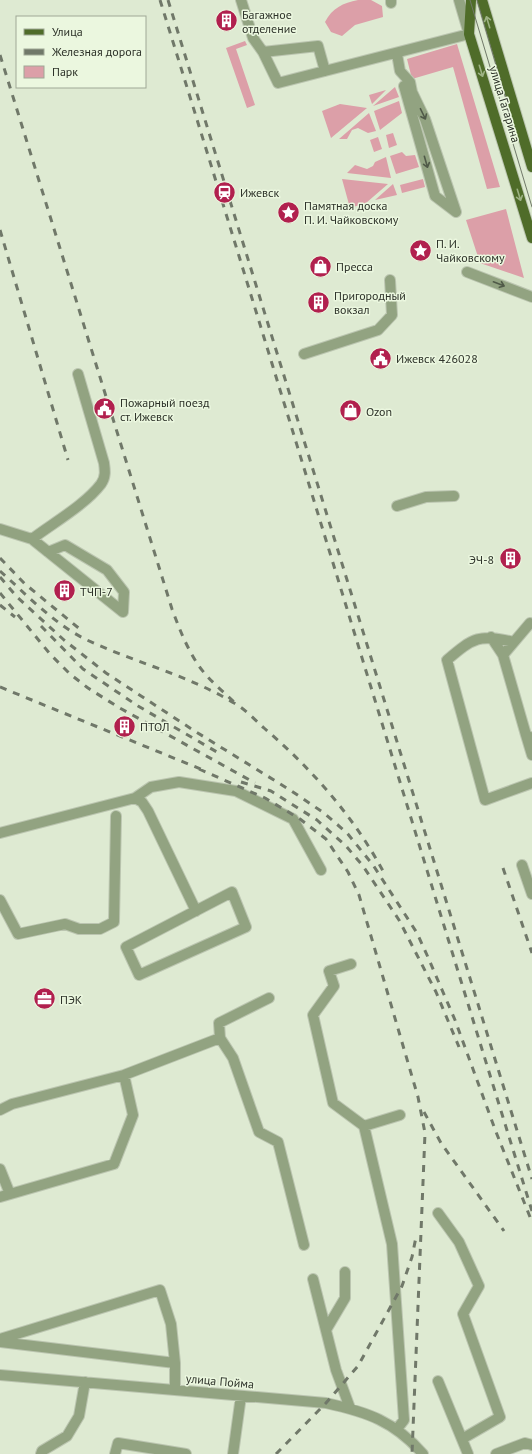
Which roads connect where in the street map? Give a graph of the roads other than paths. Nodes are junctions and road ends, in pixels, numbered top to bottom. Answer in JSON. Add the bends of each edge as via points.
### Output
{"nodes":[{"id":1,"x":242,"y":0,"type":"edge"},
{"id":2,"x":459,"y":0,"type":"edge"},
{"id":3,"x":471,"y":0,"type":"edge"},
{"id":4,"x":482,"y":0,"type":"edge"},
{"id":5,"x":469,"y":34,"type":"junction"},
{"id":6,"x":263,"y":52,"type":"junction"},
{"id":7,"x":397,"y":54,"type":"junction"},
{"id":8,"x":325,"y":71,"type":"junction"},
{"id":9,"x":400,"y":71,"type":"junction"},
{"id":10,"x":532,"y":167,"type":"edge"},
{"id":11,"x":532,"y":238,"type":"edge"},
{"id":12,"x":467,"y":272,"type":"dead end"},
{"id":13,"x":390,"y":280,"type":"dead end"},
{"id":14,"x":532,"y":297,"type":"edge"},
{"id":15,"x":304,"y":354,"type":"dead end"},
{"id":16,"x":78,"y":374,"type":"dead end"},
{"id":17,"x":454,"y":496,"type":"dead end"},
{"id":18,"x":397,"y":506,"type":"dead end"},
{"id":19,"x":0,"y":529,"type":"edge"},
{"id":20,"x":32,"y":539,"type":"junction"},
{"id":21,"x":48,"y":552,"type":"junction"},
{"id":22,"x":530,"y":623,"type":"dead end"},
{"id":23,"x":491,"y":637,"type":"junction"},
{"id":24,"x":514,"y":642,"type":"junction"},
{"id":25,"x":503,"y":655,"type":"junction"},
{"id":26,"x":529,"y":736,"type":"edge"},
{"id":27,"x":532,"y":755,"type":"edge"},
{"id":28,"x":532,"y":783,"type":"edge"},
{"id":29,"x":135,"y":798,"type":"junction"},
{"id":30,"x":116,"y":816,"type":"dead end"},
{"id":31,"x":0,"y":833,"type":"edge"},
{"id":32,"x":522,"y":865,"type":"dead end"},
{"id":33,"x":322,"y":870,"type":"dead end"},
{"id":34,"x":532,"y":894,"type":"edge"},
{"id":35,"x":0,"y":900,"type":"edge"},
{"id":36,"x":196,"y":911,"type":"junction"},
{"id":37,"x":351,"y":964,"type":"dead end"},
{"id":38,"x":269,"y":998,"type":"dead end"},
{"id":39,"x":220,"y":1038,"type":"junction"},
{"id":40,"x":124,"y":1075,"type":"junction"},
{"id":41,"x":0,"y":1110,"type":"edge"},
{"id":42,"x":400,"y":1115,"type":"dead end"},
{"id":43,"x":364,"y":1126,"type":"junction"},
{"id":44,"x":0,"y":1169,"type":"edge"},
{"id":45,"x":10,"y":1194,"type":"junction"},
{"id":46,"x":0,"y":1197,"type":"edge"},
{"id":47,"x":438,"y":1213,"type":"dead end"},
{"id":48,"x":304,"y":1244,"type":"dead end"},
{"id":49,"x":345,"y":1272,"type":"dead end"},
{"id":50,"x":312,"y":1279,"type":"dead end"},
{"id":51,"x":326,"y":1330,"type":"junction"},
{"id":52,"x":0,"y":1339,"type":"edge"},
{"id":53,"x":0,"y":1342,"type":"edge"},
{"id":54,"x":175,"y":1363,"type":"junction"},
{"id":55,"x":0,"y":1375,"type":"edge"},
{"id":56,"x":438,"y":1381,"type":"dead end"},
{"id":57,"x":85,"y":1382,"type":"junction"},
{"id":58,"x":176,"y":1390,"type":"junction"},
{"id":59,"x":241,"y":1396,"type":"junction"},
{"id":60,"x":350,"y":1408,"type":"junction"},
{"id":61,"x":397,"y":1429,"type":"junction"},
{"id":62,"x":462,"y":1439,"type":"junction"},
{"id":63,"x":532,"y":1445,"type":"edge"},
{"id":64,"x":41,"y":1454,"type":"edge"},
{"id":65,"x":115,"y":1454,"type":"edge"},
{"id":66,"x":186,"y":1454,"type":"edge"},
{"id":67,"x":233,"y":1454,"type":"edge"},
{"id":68,"x":423,"y":1454,"type":"edge"},
{"id":69,"x":468,"y":1454,"type":"edge"},
{"id":70,"x":496,"y":1454,"type":"edge"}],
"edges":[{"from":1,"to":6,"type":"street","via":[[253,38]]},
{"from":2,"to":5,"type":"street"},
{"from":3,"to":5,"type":"main road","name":"улица Гагарина"},
{"from":10,"to":4,"type":"main road","name":"улица Гагарина","one_way":true},
{"from":5,"to":7,"type":"street"},
{"from":5,"to":11,"type":"main road","name":"улица Гагарина","one_way":true},
{"from":6,"to":8,"type":"street","via":[[318,46]]},
{"from":6,"to":8,"type":"street","via":[[278,83]]},
{"from":7,"to":8,"type":"street"},
{"from":7,"to":9,"type":"street"},
{"from":9,"to":9,"type":"street","via":[[410,82],[425,119],[456,212],[435,196]]},
{"from":12,"to":14,"type":"street","one_way":true},
{"from":13,"to":15,"type":"street","via":[[392,315],[378,330]]},
{"from":16,"to":20,"type":"street","via":[[104,462],[105,474],[101,483],[83,500]]},
{"from":17,"to":18,"type":"street","via":[[426,497]]},
{"from":19,"to":20,"type":"street"},
{"from":20,"to":21,"type":"street"},
{"from":21,"to":21,"type":"street","via":[[71,570],[123,612],[124,592],[107,570],[65,545]]},
{"from":22,"to":24,"type":"street"},
{"from":23,"to":24,"type":"street"},
{"from":23,"to":25,"type":"street"},
{"from":23,"to":28,"type":"street","via":[[468,642],[447,660],[485,800]]},
{"from":24,"to":25,"type":"street"},
{"from":25,"to":26,"type":"street"},
{"from":26,"to":27,"type":"street"},
{"from":29,"to":31,"type":"street"},
{"from":29,"to":33,"type":"street","via":[[151,787],[178,782],[236,791],[293,819]]},
{"from":29,"to":36,"type":"street","via":[[142,802],[148,811]]},
{"from":30,"to":35,"type":"street","via":[[114,922],[100,929],[80,929],[66,924],[18,934]]},
{"from":32,"to":34,"type":"street"},
{"from":36,"to":36,"type":"street","via":[[232,892],[246,927],[138,975],[126,947]]},
{"from":37,"to":43,"type":"street","via":[[329,970],[334,986],[313,1015],[333,1103]]},
{"from":38,"to":39,"type":"street","via":[[219,1023]]},
{"from":39,"to":40,"type":"street"},
{"from":39,"to":48,"type":"street","via":[[233,1058],[260,1132],[278,1142]]},
{"from":40,"to":41,"type":"street","via":[[12,1104]]},
{"from":40,"to":45,"type":"street","via":[[133,1115],[114,1164]]},
{"from":42,"to":43,"type":"street"},
{"from":43,"to":61,"type":"street","via":[[392,1244],[404,1420]]},
{"from":44,"to":45,"type":"street"},
{"from":45,"to":46,"type":"street"},
{"from":47,"to":62,"type":"street","via":[[459,1242],[479,1286],[462,1314],[500,1417]]},
{"from":49,"to":51,"type":"street","via":[[345,1298]]},
{"from":50,"to":51,"type":"street"},
{"from":51,"to":60,"type":"street","via":[[336,1370]]},
{"from":52,"to":54,"type":"street","via":[[160,1290],[171,1324]]},
{"from":53,"to":54,"type":"street"},
{"from":54,"to":58,"type":"street"},
{"from":55,"to":57,"type":"street","name":"улица Пойма"},
{"from":56,"to":62,"type":"street"},
{"from":57,"to":58,"type":"street","name":"улица Пойма"},
{"from":57,"to":64,"type":"street","via":[[79,1416],[67,1436]]},
{"from":58,"to":59,"type":"street","name":"улица Пойма"},
{"from":59,"to":60,"type":"street","name":"улица Пойма","via":[[326,1403]]},
{"from":59,"to":67,"type":"street"},
{"from":60,"to":61,"type":"street","name":"улица Пойма","via":[[377,1417]]},
{"from":61,"to":68,"type":"street","name":"улица Пойма"},
{"from":62,"to":69,"type":"street"},
{"from":63,"to":70,"type":"street","via":[[525,1443]]},
{"from":65,"to":66,"type":"street","via":[[118,1443]]}]}
